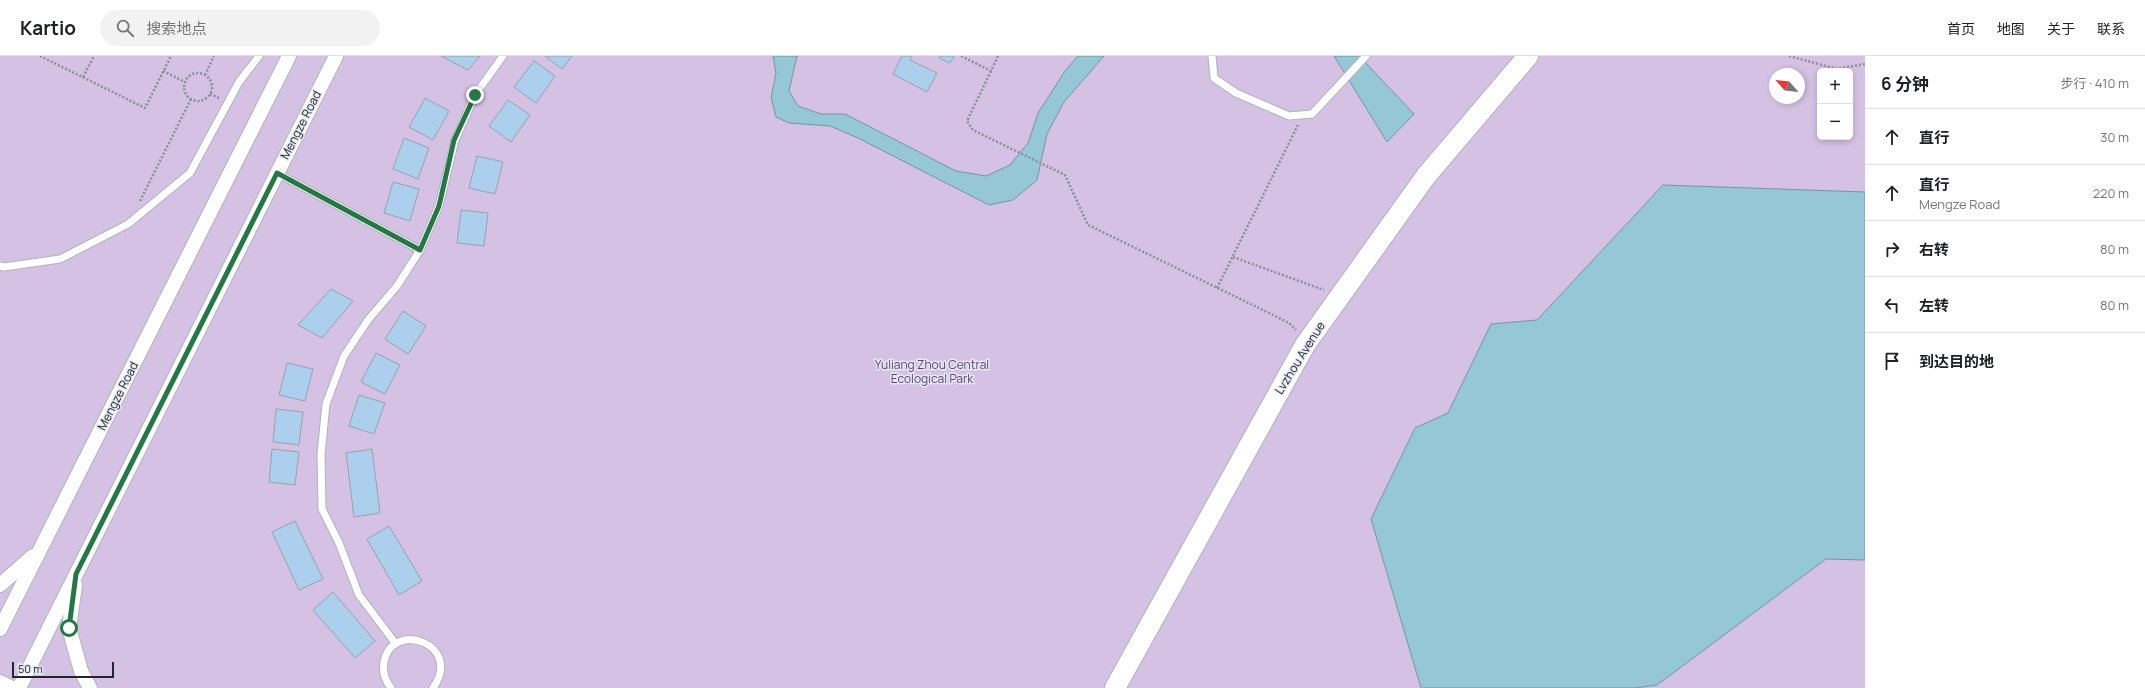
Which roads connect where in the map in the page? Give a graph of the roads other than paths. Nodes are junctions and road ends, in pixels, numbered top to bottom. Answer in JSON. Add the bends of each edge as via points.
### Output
{"nodes":[{"id":1,"x":258,"y":56,"type":"edge"},
{"id":2,"x":289,"y":56,"type":"edge"},
{"id":3,"x":336,"y":56,"type":"edge"},
{"id":4,"x":504,"y":56,"type":"edge"},
{"id":5,"x":1212,"y":56,"type":"edge"},
{"id":6,"x":1366,"y":56,"type":"edge"},
{"id":7,"x":1528,"y":56,"type":"edge"},
{"id":8,"x":277,"y":173,"type":"junction"},
{"id":9,"x":420,"y":250,"type":"junction"},
{"id":10,"x":0,"y":266,"type":"edge"},
{"id":11,"x":40,"y":550,"type":"junction"},
{"id":12,"x":76,"y":574,"type":"junction"},
{"id":13,"x":0,"y":585,"type":"edge"},
{"id":14,"x":0,"y":629,"type":"edge"},
{"id":15,"x":396,"y":644,"type":"junction"},
{"id":16,"x":0,"y":682,"type":"edge"},
{"id":17,"x":12,"y":688,"type":"edge"},
{"id":18,"x":19,"y":688,"type":"edge"},
{"id":19,"x":90,"y":688,"type":"edge"},
{"id":20,"x":391,"y":688,"type":"edge"},
{"id":21,"x":433,"y":688,"type":"edge"},
{"id":22,"x":1115,"y":688,"type":"edge"}],
"edges":[{"from":1,"to":10,"type":"lane","via":[[239,82],[190,173],[128,224],[60,259],[4,268]]},
{"from":2,"to":11,"type":"street","name":"Mengze Road"},
{"from":3,"to":8,"type":"street","name":"Mengze Road"},
{"from":4,"to":9,"type":"lane","via":[[475,95],[454,140],[439,206]]},
{"from":5,"to":6,"type":"lane","via":[[1214,78],[1236,93],[1288,116],[1312,114]]},
{"from":7,"to":22,"type":"main road","name":"Lvzhou Avenue","via":[[1426,176],[1307,341]]},
{"from":8,"to":9,"type":"lane"},
{"from":8,"to":12,"type":"street","name":"Mengze Road"},
{"from":9,"to":15,"type":"lane","via":[[397,286],[368,320],[344,356],[326,404],[321,454],[322,509],[359,595]]},
{"from":11,"to":13,"type":"street"},
{"from":11,"to":14,"type":"street","name":"Mengze Road"},
{"from":12,"to":18,"type":"street","name":"Mengze Road"},
{"from":12,"to":19,"type":"street","via":[[69,628],[81,671]]},
{"from":15,"to":20,"type":"lane","via":[[386,655],[383,669],[385,679]]},
{"from":15,"to":21,"type":"lane","via":[[413,639],[431,646],[437,653],[441,671]]},
{"from":16,"to":17,"type":"street"}]}
